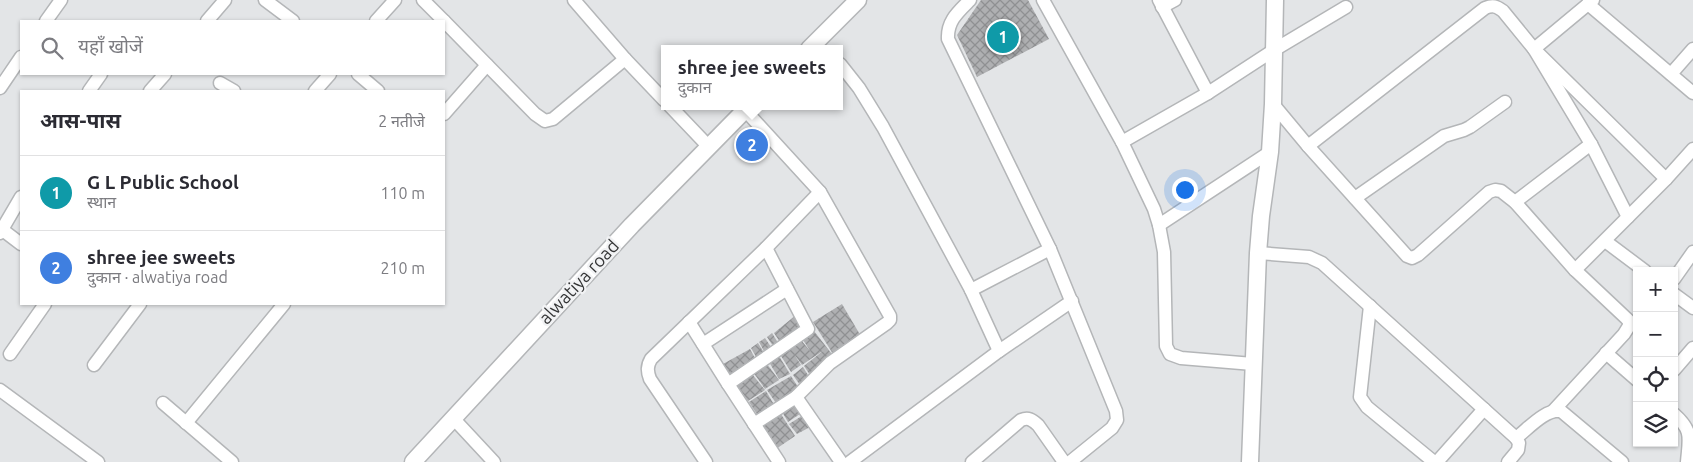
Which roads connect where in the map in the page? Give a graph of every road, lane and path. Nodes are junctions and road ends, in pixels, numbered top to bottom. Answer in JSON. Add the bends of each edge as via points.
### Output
{"nodes":[{"id":1,"x":61,"y":0,"type":"edge"},
{"id":2,"x":225,"y":0,"type":"edge"},
{"id":3,"x":266,"y":0,"type":"edge"},
{"id":4,"x":395,"y":0,"type":"edge"},
{"id":5,"x":422,"y":0,"type":"edge"},
{"id":6,"x":574,"y":0,"type":"edge"},
{"id":7,"x":858,"y":0,"type":"edge"},
{"id":8,"x":970,"y":0,"type":"edge"},
{"id":9,"x":1042,"y":0,"type":"edge"},
{"id":10,"x":1175,"y":0,"type":"edge"},
{"id":11,"x":1274,"y":0,"type":"edge"},
{"id":12,"x":1590,"y":2,"type":"edge"},
{"id":13,"x":1160,"y":4,"type":"edge"},
{"id":14,"x":1346,"y":7,"type":"dead end"},
{"id":15,"x":47,"y":20,"type":"edge"},
{"id":16,"x":208,"y":20,"type":"edge"},
{"id":17,"x":292,"y":20,"type":"edge"},
{"id":18,"x":377,"y":20,"type":"edge"},
{"id":19,"x":443,"y":20,"type":"edge"},
{"id":20,"x":445,"y":22,"type":"edge"},
{"id":21,"x":819,"y":45,"type":"edge"},
{"id":22,"x":1693,"y":49,"type":"edge"},
{"id":23,"x":1274,"y":50,"type":"junction"},
{"id":24,"x":1534,"y":50,"type":"junction"},
{"id":25,"x":20,"y":58,"type":"edge"},
{"id":26,"x":625,"y":59,"type":"junction"},
{"id":27,"x":487,"y":65,"type":"junction"},
{"id":28,"x":843,"y":68,"type":"edge"},
{"id":29,"x":1671,"y":74,"type":"junction"},
{"id":30,"x":99,"y":75,"type":"edge"},
{"id":31,"x":164,"y":75,"type":"edge"},
{"id":32,"x":329,"y":75,"type":"edge"},
{"id":33,"x":359,"y":75,"type":"edge"},
{"id":34,"x":220,"y":82,"type":"dead end"},
{"id":35,"x":0,"y":88,"type":"edge"},
{"id":36,"x":90,"y":90,"type":"edge"},
{"id":37,"x":151,"y":90,"type":"edge"},
{"id":38,"x":232,"y":90,"type":"edge"},
{"id":39,"x":316,"y":90,"type":"edge"},
{"id":40,"x":377,"y":90,"type":"edge"},
{"id":41,"x":1208,"y":93,"type":"junction"},
{"id":42,"x":1693,"y":93,"type":"edge"},
{"id":43,"x":661,"y":97,"type":"edge"},
{"id":44,"x":1505,"y":102,"type":"dead end"},
{"id":45,"x":1273,"y":104,"type":"junction"},
{"id":46,"x":674,"y":110,"type":"edge"},
{"id":47,"x":745,"y":110,"type":"edge"},
{"id":48,"x":749,"y":110,"type":"edge"},
{"id":49,"x":445,"y":113,"type":"edge"},
{"id":50,"x":1122,"y":142,"type":"junction"},
{"id":51,"x":1591,"y":144,"type":"junction"},
{"id":52,"x":1308,"y":146,"type":"junction"},
{"id":53,"x":709,"y":147,"type":"junction"},
{"id":54,"x":1693,"y":149,"type":"edge"},
{"id":55,"x":1270,"y":152,"type":"junction"},
{"id":56,"x":1666,"y":180,"type":"junction"},
{"id":57,"x":820,"y":192,"type":"junction"},
{"id":58,"x":1355,"y":198,"type":"junction"},
{"id":59,"x":20,"y":200,"type":"edge"},
{"id":60,"x":1515,"y":202,"type":"junction"},
{"id":61,"x":1628,"y":217,"type":"junction"},
{"id":62,"x":1159,"y":225,"type":"junction"},
{"id":63,"x":1,"y":230,"type":"edge"},
{"id":64,"x":1606,"y":241,"type":"junction"},
{"id":65,"x":20,"y":243,"type":"edge"},
{"id":66,"x":766,"y":248,"type":"junction"},
{"id":67,"x":1050,"y":249,"type":"junction"},
{"id":68,"x":1258,"y":253,"type":"junction"},
{"id":69,"x":1692,"y":257,"type":"edge"},
{"id":70,"x":1640,"y":267,"type":"edge"},
{"id":71,"x":1575,"y":270,"type":"junction"},
{"id":72,"x":1678,"y":274,"type":"edge"},
{"id":73,"x":787,"y":289,"type":"junction"},
{"id":74,"x":971,"y":290,"type":"junction"},
{"id":75,"x":1678,"y":297,"type":"edge"},
{"id":76,"x":1072,"y":301,"type":"junction"},
{"id":77,"x":44,"y":305,"type":"edge"},
{"id":78,"x":139,"y":305,"type":"edge"},
{"id":79,"x":283,"y":305,"type":"edge"},
{"id":80,"x":1370,"y":306,"type":"junction"},
{"id":81,"x":1693,"y":308,"type":"edge"},
{"id":82,"x":689,"y":322,"type":"junction"},
{"id":83,"x":1633,"y":323,"type":"edge"},
{"id":84,"x":703,"y":344,"type":"junction"},
{"id":85,"x":1693,"y":348,"type":"edge"},
{"id":86,"x":999,"y":351,"type":"junction"},
{"id":87,"x":1606,"y":353,"type":"junction"},
{"id":88,"x":10,"y":354,"type":"dead end"},
{"id":89,"x":1254,"y":364,"type":"junction"},
{"id":90,"x":94,"y":365,"type":"dead end"},
{"id":91,"x":1678,"y":365,"type":"edge"},
{"id":92,"x":1633,"y":377,"type":"edge"},
{"id":93,"x":728,"y":384,"type":"junction"},
{"id":94,"x":0,"y":390,"type":"edge"},
{"id":95,"x":796,"y":397,"type":"junction"},
{"id":96,"x":163,"y":402,"type":"dead end"},
{"id":97,"x":1484,"y":409,"type":"junction"},
{"id":98,"x":1554,"y":410,"type":"junction"},
{"id":99,"x":1678,"y":416,"type":"edge"},
{"id":100,"x":453,"y":418,"type":"junction"},
{"id":101,"x":186,"y":423,"type":"junction"},
{"id":102,"x":1690,"y":423,"type":"edge"},
{"id":103,"x":754,"y":424,"type":"junction"},
{"id":104,"x":1516,"y":438,"type":"junction"},
{"id":105,"x":1515,"y":460,"type":"edge"},
{"id":106,"x":98,"y":462,"type":"edge"},
{"id":107,"x":232,"y":462,"type":"edge"},
{"id":108,"x":413,"y":462,"type":"edge"},
{"id":109,"x":494,"y":462,"type":"edge"},
{"id":110,"x":706,"y":462,"type":"edge"},
{"id":111,"x":780,"y":462,"type":"edge"},
{"id":112,"x":841,"y":462,"type":"edge"},
{"id":113,"x":850,"y":462,"type":"edge"},
{"id":114,"x":972,"y":462,"type":"edge"},
{"id":115,"x":1064,"y":462,"type":"edge"},
{"id":116,"x":1070,"y":462,"type":"edge"},
{"id":117,"x":1250,"y":462,"type":"edge"},
{"id":118,"x":1436,"y":462,"type":"edge"},
{"id":119,"x":1622,"y":462,"type":"edge"},
{"id":120,"x":1686,"y":462,"type":"edge"}],
"edges":[{"from":1,"to":15,"type":"street"},
{"from":2,"to":16,"type":"street"},
{"from":3,"to":17,"type":"street"},
{"from":4,"to":18,"type":"street"},
{"from":5,"to":19,"type":"street"},
{"from":6,"to":26,"type":"street"},
{"from":7,"to":21,"type":"street"},
{"from":8,"to":67,"type":"street","via":[[950,21],[948,39]]},
{"from":9,"to":50,"type":"street"},
{"from":10,"to":13,"type":"street"},
{"from":11,"to":23,"type":"street"},
{"from":12,"to":24,"type":"street"},
{"from":12,"to":29,"type":"street"},
{"from":13,"to":41,"type":"street"},
{"from":14,"to":23,"type":"street"},
{"from":20,"to":27,"type":"street"},
{"from":22,"to":29,"type":"street"},
{"from":23,"to":41,"type":"street"},
{"from":23,"to":45,"type":"street"},
{"from":24,"to":51,"type":"street"},
{"from":24,"to":52,"type":"street","via":[[1497,7],[1485,8]]},
{"from":24,"to":56,"type":"street"},
{"from":25,"to":35,"type":"street"},
{"from":26,"to":27,"type":"street","via":[[553,119],[545,121]]},
{"from":26,"to":43,"type":"street"},
{"from":27,"to":49,"type":"street"},
{"from":28,"to":74,"type":"street","via":[[872,107]]},
{"from":29,"to":42,"type":"street"},
{"from":30,"to":36,"type":"street"},
{"from":31,"to":37,"type":"street"},
{"from":32,"to":39,"type":"street"},
{"from":33,"to":40,"type":"street"},
{"from":34,"to":38,"type":"street"},
{"from":41,"to":50,"type":"street"},
{"from":44,"to":58,"type":"street","via":[[1470,127],[1444,136]]},
{"from":45,"to":52,"type":"street"},
{"from":45,"to":55,"type":"street"},
{"from":46,"to":53,"type":"street"},
{"from":47,"to":53,"type":"street","name":"alwatiya road"},
{"from":48,"to":57,"type":"street"},
{"from":50,"to":62,"type":"street"},
{"from":51,"to":60,"type":"street"},
{"from":51,"to":61,"type":"street"},
{"from":52,"to":58,"type":"street"},
{"from":53,"to":100,"type":"street","name":"alwatiya road"},
{"from":54,"to":56,"type":"street"},
{"from":55,"to":62,"type":"street"},
{"from":55,"to":68,"type":"street"},
{"from":56,"to":61,"type":"street"},
{"from":57,"to":66,"type":"street"},
{"from":57,"to":95,"type":"street","via":[[890,320],[830,363]]},
{"from":58,"to":60,"type":"street","via":[[1412,258],[1489,192],[1501,192]]},
{"from":59,"to":63,"type":"street"},
{"from":60,"to":71,"type":"street"},
{"from":61,"to":64,"type":"street"},
{"from":62,"to":89,"type":"street","via":[[1164,252],[1166,346],[1170,354],[1181,358]]},
{"from":63,"to":65,"type":"street"},
{"from":64,"to":70,"type":"street"},
{"from":64,"to":71,"type":"street"},
{"from":66,"to":73,"type":"street"},
{"from":66,"to":82,"type":"street"},
{"from":67,"to":74,"type":"street"},
{"from":67,"to":76,"type":"street"},
{"from":68,"to":80,"type":"street","via":[[1316,259]]},
{"from":68,"to":89,"type":"street"},
{"from":69,"to":72,"type":"street"},
{"from":71,"to":83,"type":"street"},
{"from":73,"to":84,"type":"street"},
{"from":73,"to":93,"type":"street","via":[[808,329]]},
{"from":74,"to":86,"type":"street"},
{"from":75,"to":81,"type":"street"},
{"from":76,"to":86,"type":"street"},
{"from":76,"to":116,"type":"street","via":[[1117,420],[1107,433]]},
{"from":77,"to":88,"type":"street"},
{"from":78,"to":90,"type":"street"},
{"from":79,"to":101,"type":"street"},
{"from":80,"to":97,"type":"street"},
{"from":80,"to":118,"type":"street","via":[[1360,397],[1367,407]]},
{"from":82,"to":84,"type":"street"},
{"from":82,"to":110,"type":"street","via":[[651,359],[647,372]]},
{"from":83,"to":87,"type":"street"},
{"from":84,"to":93,"type":"street"},
{"from":85,"to":91,"type":"street"},
{"from":86,"to":113,"type":"street"},
{"from":87,"to":92,"type":"street"},
{"from":87,"to":98,"type":"street"},
{"from":89,"to":117,"type":"street"},
{"from":93,"to":103,"type":"street"},
{"from":94,"to":106,"type":"street"},
{"from":95,"to":103,"type":"street"},
{"from":95,"to":112,"type":"street"},
{"from":96,"to":101,"type":"street"},
{"from":97,"to":104,"type":"street"},
{"from":97,"to":118,"type":"street"},
{"from":98,"to":104,"type":"street"},
{"from":98,"to":119,"type":"street","via":[[1561,411]]},
{"from":99,"to":102,"type":"street"},
{"from":100,"to":108,"type":"street","name":"alwatiya road"},
{"from":100,"to":109,"type":"street"},
{"from":101,"to":107,"type":"street"},
{"from":102,"to":120,"type":"street"},
{"from":103,"to":111,"type":"street"},
{"from":104,"to":105,"type":"street","via":[[1520,443]]},
{"from":114,"to":115,"type":"street","via":[[1027,418],[1038,425]]}]}
